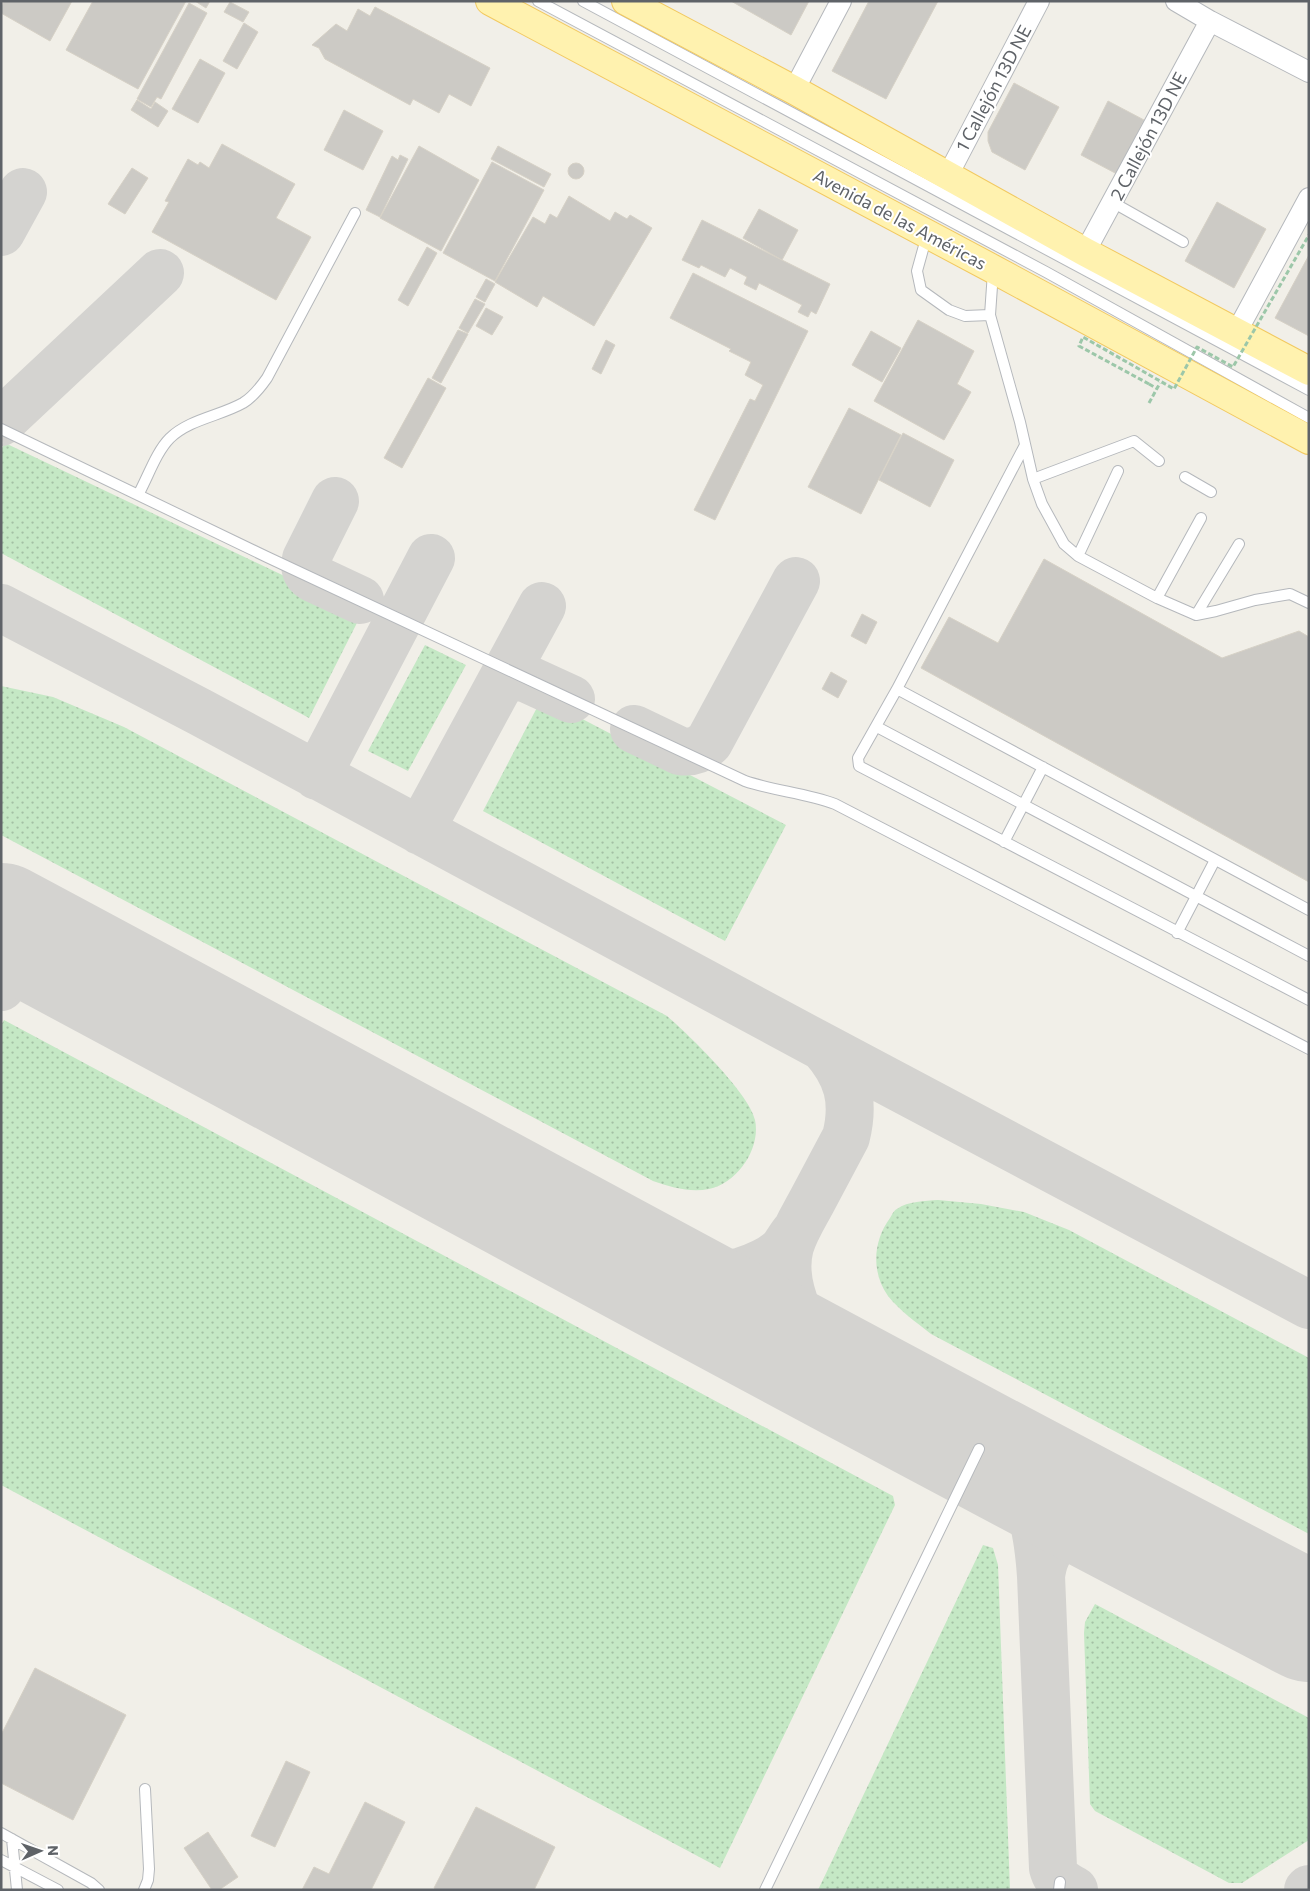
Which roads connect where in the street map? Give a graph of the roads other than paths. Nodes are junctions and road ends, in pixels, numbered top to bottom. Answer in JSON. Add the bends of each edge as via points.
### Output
{"nodes":[{"id":1,"x":490,"y":1,"type":"edge"},
{"id":2,"x":538,"y":1,"type":"edge"},
{"id":3,"x":583,"y":1,"type":"edge"},
{"id":4,"x":841,"y":1,"type":"edge"},
{"id":5,"x":1039,"y":1,"type":"edge"},
{"id":6,"x":1176,"y":1,"type":"edge"},
{"id":7,"x":642,"y":5,"type":"edge"},
{"id":8,"x":1210,"y":21,"type":"junction"},
{"id":9,"x":1309,"y":72,"type":"edge"},
{"id":10,"x":794,"y":90,"type":"junction"},
{"id":11,"x":948,"y":175,"type":"junction"},
{"id":12,"x":1309,"y":198,"type":"edge"},
{"id":13,"x":1112,"y":202,"type":"junction"},
{"id":14,"x":355,"y":213,"type":"dead end"},
{"id":15,"x":927,"y":234,"type":"junction"},
{"id":16,"x":1184,"y":242,"type":"dead end"},
{"id":17,"x":1085,"y":252,"type":"junction"},
{"id":18,"x":993,"y":269,"type":"junction"},
{"id":19,"x":990,"y":315,"type":"junction"},
{"id":20,"x":1236,"y":333,"type":"junction"},
{"id":21,"x":1309,"y":371,"type":"edge"},
{"id":22,"x":1309,"y":390,"type":"edge"},
{"id":23,"x":1309,"y":418,"type":"edge"},
{"id":24,"x":1,"y":429,"type":"edge"},
{"id":25,"x":1309,"y":440,"type":"edge"},
{"id":26,"x":1025,"y":445,"type":"junction"},
{"id":27,"x":1159,"y":460,"type":"dead end"},
{"id":28,"x":1118,"y":471,"type":"dead end"},
{"id":29,"x":1185,"y":476,"type":"dead end"},
{"id":30,"x":1034,"y":479,"type":"junction"},
{"id":31,"x":1211,"y":492,"type":"dead end"},
{"id":32,"x":138,"y":495,"type":"junction"},
{"id":33,"x":1201,"y":518,"type":"dead end"},
{"id":34,"x":1239,"y":544,"type":"dead end"},
{"id":35,"x":1078,"y":556,"type":"junction"},
{"id":36,"x":1157,"y":598,"type":"junction"},
{"id":37,"x":1309,"y":603,"type":"edge"},
{"id":38,"x":1196,"y":615,"type":"junction"},
{"id":39,"x":897,"y":689,"type":"junction"},
{"id":40,"x":876,"y":727,"type":"junction"},
{"id":41,"x":1043,"y":767,"type":"junction"},
{"id":42,"x":1023,"y":805,"type":"junction"},
{"id":43,"x":1004,"y":842,"type":"junction"},
{"id":44,"x":1215,"y":860,"type":"junction"},
{"id":45,"x":1196,"y":896,"type":"junction"},
{"id":46,"x":1309,"y":910,"type":"edge"},
{"id":47,"x":1177,"y":932,"type":"junction"},
{"id":48,"x":1309,"y":956,"type":"edge"},
{"id":49,"x":1309,"y":1000,"type":"edge"},
{"id":50,"x":1309,"y":1050,"type":"edge"},
{"id":51,"x":979,"y":1449,"type":"dead end"},
{"id":52,"x":145,"y":1789,"type":"dead end"},
{"id":53,"x":1,"y":1833,"type":"edge"},
{"id":54,"x":12,"y":1840,"type":"junction"},
{"id":55,"x":1,"y":1860,"type":"edge"},
{"id":56,"x":15,"y":1868,"type":"junction"},
{"id":57,"x":17,"y":1890,"type":"edge"},
{"id":58,"x":58,"y":1890,"type":"edge"},
{"id":59,"x":99,"y":1890,"type":"edge"},
{"id":60,"x":144,"y":1890,"type":"edge"},
{"id":61,"x":765,"y":1890,"type":"edge"}],
"edges":[{"from":1,"to":15,"type":"main road","name":"Avenida de las Américas"},
{"from":2,"to":23,"type":"lane","name":"Avenida de las Américas","via":[[1038,268]]},
{"from":3,"to":22,"type":"lane"},
{"from":4,"to":10,"type":"street"},
{"from":5,"to":11,"type":"street","name":"1 Callejón 13D NE"},
{"from":6,"to":8,"type":"street"},
{"from":7,"to":10,"type":"main road"},
{"from":8,"to":9,"type":"street"},
{"from":8,"to":13,"type":"street","name":"2 Callejón 13D NE"},
{"from":10,"to":11,"type":"main road"},
{"from":11,"to":17,"type":"main road"},
{"from":12,"to":20,"type":"street"},
{"from":13,"to":16,"type":"lane"},
{"from":13,"to":17,"type":"street","name":"2 Callejón 13D NE"},
{"from":14,"to":32,"type":"lane","via":[[257,392],[244,403],[188,426],[170,438]]},
{"from":15,"to":18,"type":"main road","name":"Avenida de las Américas"},
{"from":15,"to":19,"type":"lane","via":[[917,271],[921,290],[965,316]]},
{"from":17,"to":20,"type":"main road"},
{"from":18,"to":19,"type":"lane"},
{"from":18,"to":25,"type":"main road","name":"Avenida de las Américas"},
{"from":19,"to":26,"type":"lane"},
{"from":20,"to":21,"type":"main road"},
{"from":24,"to":32,"type":"lane"},
{"from":26,"to":30,"type":"lane"},
{"from":26,"to":39,"type":"lane"},
{"from":27,"to":30,"type":"lane","via":[[1134,441]]},
{"from":28,"to":35,"type":"lane"},
{"from":29,"to":31,"type":"lane"},
{"from":30,"to":35,"type":"lane","via":[[1042,504],[1056,530],[1064,544]]},
{"from":32,"to":50,"type":"lane","via":[[745,781],[835,804]]},
{"from":33,"to":36,"type":"lane"},
{"from":34,"to":38,"type":"lane"},
{"from":35,"to":36,"type":"lane"},
{"from":36,"to":38,"type":"lane"},
{"from":37,"to":38,"type":"lane","via":[[1290,594]]},
{"from":39,"to":40,"type":"lane"},
{"from":39,"to":41,"type":"lane"},
{"from":40,"to":42,"type":"lane"},
{"from":40,"to":43,"type":"lane","via":[[858,758],[859,766]]},
{"from":41,"to":42,"type":"lane"},
{"from":41,"to":44,"type":"lane"},
{"from":42,"to":43,"type":"lane"},
{"from":42,"to":45,"type":"lane"},
{"from":43,"to":47,"type":"lane"},
{"from":44,"to":45,"type":"lane"},
{"from":44,"to":46,"type":"lane"},
{"from":45,"to":47,"type":"lane"},
{"from":45,"to":48,"type":"lane"},
{"from":47,"to":49,"type":"lane"},
{"from":51,"to":61,"type":"lane"},
{"from":52,"to":60,"type":"lane","via":[[149,1869]]},
{"from":53,"to":54,"type":"lane"},
{"from":54,"to":56,"type":"lane"},
{"from":54,"to":59,"type":"lane"},
{"from":55,"to":56,"type":"lane"},
{"from":56,"to":57,"type":"lane"},
{"from":56,"to":58,"type":"lane"}]}
